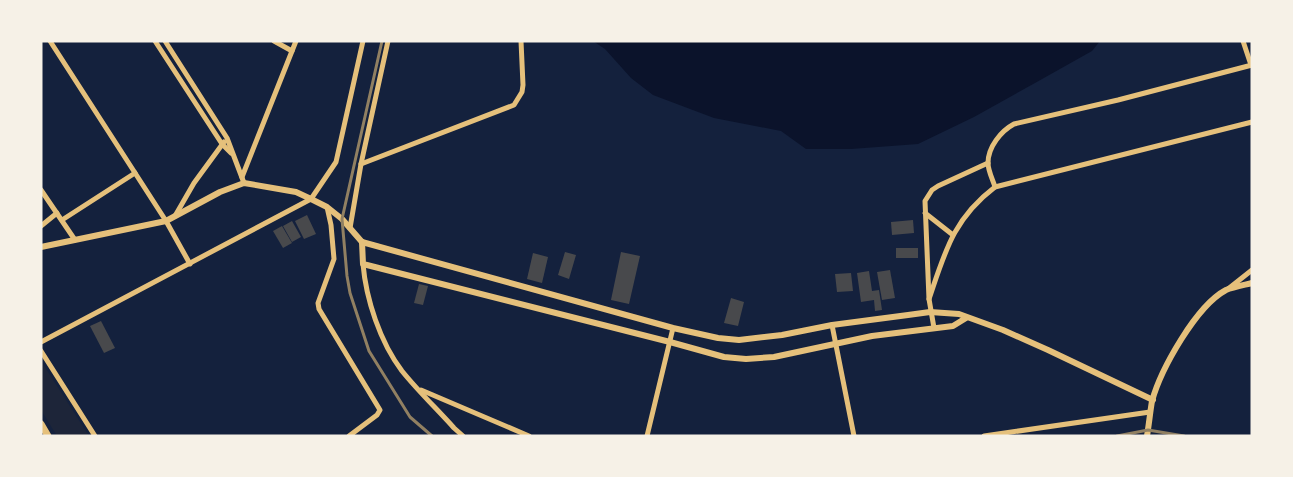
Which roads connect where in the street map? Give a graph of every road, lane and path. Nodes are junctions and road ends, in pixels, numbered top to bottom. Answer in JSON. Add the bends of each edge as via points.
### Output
{"nodes":[{"id":1,"x":50,"y":41,"type":"edge"},
{"id":2,"x":155,"y":41,"type":"edge"},
{"id":3,"x":165,"y":41,"type":"edge"},
{"id":4,"x":274,"y":41,"type":"edge"},
{"id":5,"x":296,"y":41,"type":"edge"},
{"id":6,"x":363,"y":41,"type":"edge"},
{"id":7,"x":388,"y":41,"type":"edge"},
{"id":8,"x":520,"y":41,"type":"edge"},
{"id":9,"x":1243,"y":41,"type":"edge"},
{"id":10,"x":292,"y":51,"type":"junction"},
{"id":11,"x":1252,"y":65,"type":"edge"},
{"id":12,"x":1252,"y":122,"type":"edge"},
{"id":13,"x":227,"y":138,"type":"junction"},
{"id":14,"x":222,"y":144,"type":"junction"},
{"id":15,"x":232,"y":153,"type":"junction"},
{"id":16,"x":988,"y":163,"type":"junction"},
{"id":17,"x":361,"y":164,"type":"junction"},
{"id":18,"x":135,"y":173,"type":"junction"},
{"id":19,"x":243,"y":180,"type":"junction"},
{"id":20,"x":995,"y":187,"type":"junction"},
{"id":21,"x":41,"y":190,"type":"edge"},
{"id":22,"x":311,"y":199,"type":"junction"},
{"id":23,"x":326,"y":207,"type":"junction"},
{"id":24,"x":56,"y":213,"type":"junction"},
{"id":25,"x":925,"y":213,"type":"junction"},
{"id":26,"x":175,"y":216,"type":"junction"},
{"id":27,"x":62,"y":220,"type":"junction"},
{"id":28,"x":166,"y":221,"type":"junction"},
{"id":29,"x":41,"y":226,"type":"edge"},
{"id":30,"x":350,"y":228,"type":"junction"},
{"id":31,"x":953,"y":235,"type":"junction"},
{"id":32,"x":75,"y":240,"type":"junction"},
{"id":33,"x":362,"y":242,"type":"junction"},
{"id":34,"x":41,"y":247,"type":"edge"},
{"id":35,"x":190,"y":264,"type":"junction"},
{"id":36,"x":363,"y":264,"type":"junction"},
{"id":37,"x":1252,"y":270,"type":"edge"},
{"id":38,"x":1252,"y":283,"type":"edge"},
{"id":39,"x":1226,"y":290,"type":"junction"},
{"id":40,"x":929,"y":299,"type":"junction"},
{"id":41,"x":930,"y":312,"type":"junction"},
{"id":42,"x":966,"y":318,"type":"junction"},
{"id":43,"x":832,"y":325,"type":"junction"},
{"id":44,"x":673,"y":328,"type":"junction"},
{"id":45,"x":934,"y":328,"type":"junction"},
{"id":46,"x":41,"y":342,"type":"edge"},
{"id":47,"x":670,"y":342,"type":"junction"},
{"id":48,"x":834,"y":344,"type":"junction"},
{"id":49,"x":41,"y":351,"type":"edge"},
{"id":50,"x":418,"y":388,"type":"junction"},
{"id":51,"x":1153,"y":400,"type":"junction"},
{"id":52,"x":1150,"y":412,"type":"junction"},
{"id":53,"x":41,"y":424,"type":"edge"},
{"id":54,"x":48,"y":436,"type":"edge"},
{"id":55,"x":95,"y":436,"type":"edge"},
{"id":56,"x":349,"y":436,"type":"edge"},
{"id":57,"x":463,"y":436,"type":"edge"},
{"id":58,"x":529,"y":436,"type":"edge"},
{"id":59,"x":646,"y":436,"type":"edge"},
{"id":60,"x":854,"y":436,"type":"edge"},
{"id":61,"x":984,"y":436,"type":"edge"},
{"id":62,"x":1147,"y":436,"type":"edge"}],
"edges":[{"from":1,"to":18,"type":"street"},
{"from":2,"to":14,"type":"street"},
{"from":3,"to":13,"type":"street"},
{"from":4,"to":10,"type":"street"},
{"from":5,"to":10,"type":"street"},
{"from":6,"to":22,"type":"street","via":[[336,162]]},
{"from":7,"to":17,"type":"street"},
{"from":8,"to":17,"type":"street","via":[[523,85],[514,105]]},
{"from":9,"to":11,"type":"street"},
{"from":10,"to":19,"type":"street"},
{"from":11,"to":16,"type":"street","via":[[1014,124],[999,136]]},
{"from":12,"to":20,"type":"street"},
{"from":13,"to":14,"type":"street"},
{"from":13,"to":15,"type":"street"},
{"from":14,"to":15,"type":"street"},
{"from":14,"to":26,"type":"street"},
{"from":15,"to":19,"type":"street"},
{"from":16,"to":20,"type":"street"},
{"from":16,"to":25,"type":"street","via":[[932,190],[925,202]]},
{"from":17,"to":30,"type":"street"},
{"from":18,"to":27,"type":"street"},
{"from":18,"to":28,"type":"street"},
{"from":19,"to":22,"type":"street","via":[[296,192]]},
{"from":19,"to":26,"type":"street"},
{"from":20,"to":31,"type":"street","via":[[972,208]]},
{"from":21,"to":24,"type":"street"},
{"from":22,"to":23,"type":"street"},
{"from":22,"to":35,"type":"street"},
{"from":23,"to":30,"type":"street"},
{"from":23,"to":56,"type":"street","via":[[334,259],[318,303],[319,309],[380,412]]},
{"from":24,"to":27,"type":"street"},
{"from":24,"to":29,"type":"street"},
{"from":25,"to":31,"type":"street"},
{"from":25,"to":40,"type":"street"},
{"from":26,"to":28,"type":"street"},
{"from":27,"to":32,"type":"street"},
{"from":28,"to":32,"type":"street"},
{"from":28,"to":35,"type":"street"},
{"from":30,"to":33,"type":"street"},
{"from":31,"to":40,"type":"street"},
{"from":32,"to":34,"type":"street"},
{"from":33,"to":36,"type":"street"},
{"from":33,"to":44,"type":"street"},
{"from":35,"to":46,"type":"street"},
{"from":36,"to":47,"type":"street"},
{"from":36,"to":50,"type":"street","via":[[365,285],[379,329],[402,370]]},
{"from":37,"to":39,"type":"street"},
{"from":38,"to":39,"type":"street"},
{"from":39,"to":51,"type":"street","via":[[1203,309],[1188,328]]},
{"from":40,"to":41,"type":"street"},
{"from":41,"to":42,"type":"street","via":[[959,314]]},
{"from":41,"to":43,"type":"street"},
{"from":41,"to":45,"type":"street"},
{"from":42,"to":45,"type":"street","via":[[954,326]]},
{"from":42,"to":51,"type":"street","via":[[1039,346]]},
{"from":43,"to":44,"type":"street","via":[[739,340]]},
{"from":43,"to":48,"type":"street"},
{"from":44,"to":47,"type":"street"},
{"from":45,"to":48,"type":"street"},
{"from":47,"to":48,"type":"street","via":[[724,358],[746,359],[774,357]]},
{"from":47,"to":59,"type":"street"},
{"from":48,"to":60,"type":"street"},
{"from":49,"to":55,"type":"street"},
{"from":50,"to":57,"type":"street"},
{"from":50,"to":58,"type":"street"},
{"from":51,"to":52,"type":"street"},
{"from":52,"to":61,"type":"street"},
{"from":52,"to":62,"type":"street"},
{"from":53,"to":54,"type":"main road"}]}
